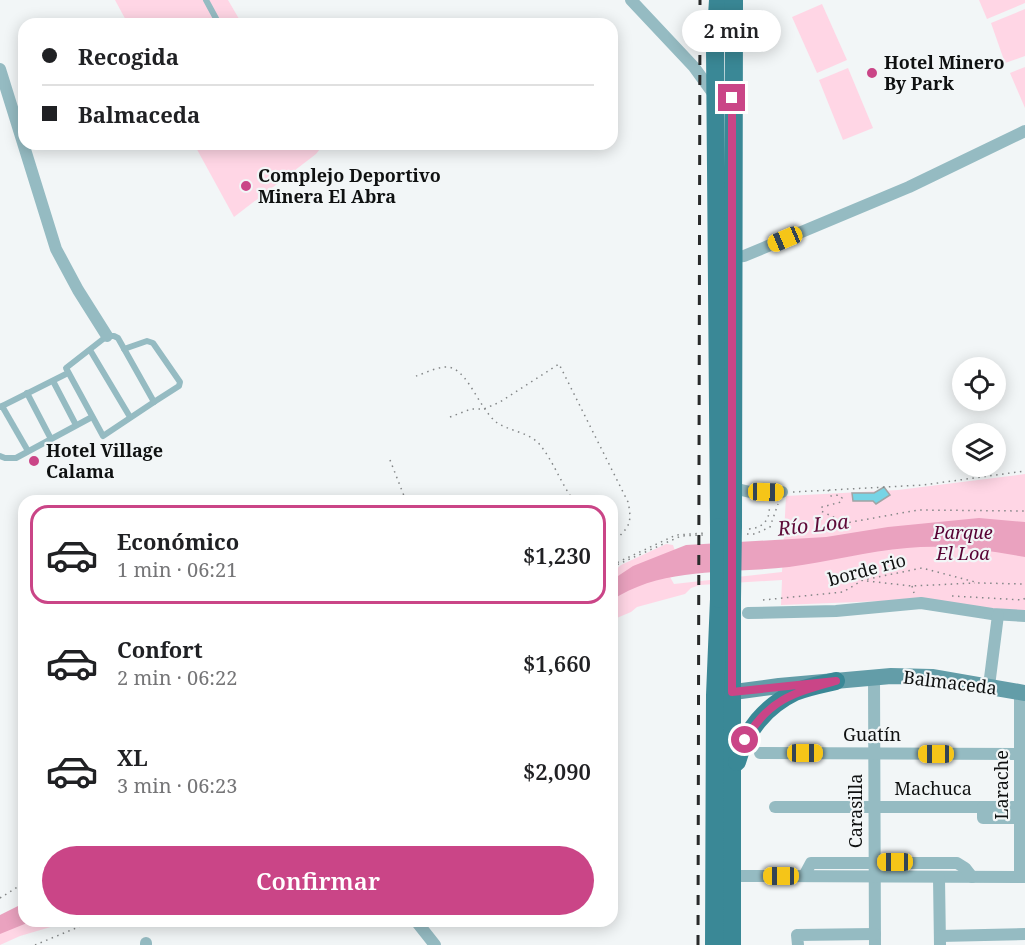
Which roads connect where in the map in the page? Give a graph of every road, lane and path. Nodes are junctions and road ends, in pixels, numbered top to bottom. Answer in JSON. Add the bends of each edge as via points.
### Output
{"nodes":[{"id":1,"x":206,"y":0,"type":"edge"},
{"id":2,"x":631,"y":0,"type":"edge"},
{"id":3,"x":718,"y":0,"type":"edge"},
{"id":4,"x":734,"y":0,"type":"edge"},
{"id":5,"x":216,"y":18,"type":"edge"},
{"id":6,"x":715,"y":48,"type":"junction"},
{"id":7,"x":687,"y":61,"type":"junction"},
{"id":8,"x":0,"y":69,"type":"edge"},
{"id":9,"x":724,"y":98,"type":"junction"},
{"id":10,"x":18,"y":127,"type":"edge"},
{"id":11,"x":1025,"y":131,"type":"edge"},
{"id":12,"x":25,"y":150,"type":"edge"},
{"id":13,"x":733,"y":257,"type":"junction"},
{"id":14,"x":107,"y":336,"type":"junction"},
{"id":15,"x":124,"y":349,"type":"junction"},
{"id":16,"x":90,"y":350,"type":"junction"},
{"id":17,"x":69,"y":373,"type":"junction"},
{"id":18,"x":416,"y":376,"type":"dead end"},
{"id":19,"x":53,"y":381,"type":"junction"},
{"id":20,"x":27,"y":393,"type":"junction"},
{"id":21,"x":154,"y":402,"type":"junction"},
{"id":22,"x":1,"y":407,"type":"edge"},
{"id":23,"x":484,"y":409,"type":"junction"},
{"id":24,"x":92,"y":417,"type":"junction"},
{"id":25,"x":130,"y":417,"type":"junction"},
{"id":26,"x":450,"y":417,"type":"dead end"},
{"id":27,"x":76,"y":425,"type":"junction"},
{"id":28,"x":51,"y":439,"type":"junction"},
{"id":29,"x":28,"y":451,"type":"junction"},
{"id":30,"x":0,"y":456,"type":"edge"},
{"id":31,"x":390,"y":460,"type":"dead end"},
{"id":32,"x":1025,"y":471,"type":"edge"},
{"id":33,"x":733,"y":488,"type":"junction"},
{"id":34,"x":828,"y":490,"type":"junction"},
{"id":35,"x":766,"y":492,"type":"junction"},
{"id":36,"x":782,"y":492,"type":"joint"},
{"id":37,"x":404,"y":495,"type":"edge"},
{"id":38,"x":569,"y":495,"type":"edge"},
{"id":39,"x":1025,"y":511,"type":"edge"},
{"id":40,"x":726,"y":529,"type":"junction"},
{"id":41,"x":618,"y":537,"type":"edge"},
{"id":42,"x":618,"y":562,"type":"edge"},
{"id":43,"x":863,"y":580,"type":"junction"},
{"id":44,"x":979,"y":583,"type":"junction"},
{"id":45,"x":1025,"y":584,"type":"edge"},
{"id":46,"x":912,"y":586,"type":"junction"},
{"id":47,"x":916,"y":596,"type":"dead end"},
{"id":48,"x":949,"y":597,"type":"dead end"},
{"id":49,"x":1025,"y":598,"type":"edge"},
{"id":50,"x":762,"y":612,"type":"junction"},
{"id":51,"x":748,"y":614,"type":"dead end"},
{"id":52,"x":998,"y":615,"type":"junction"},
{"id":53,"x":1025,"y":616,"type":"edge"},
{"id":54,"x":874,"y":676,"type":"junction"},
{"id":55,"x":836,"y":681,"type":"junction"},
{"id":56,"x":988,"y":686,"type":"junction"},
{"id":57,"x":724,"y":693,"type":"junction"},
{"id":58,"x":1023,"y":693,"type":"edge"},
{"id":59,"x":1023,"y":727,"type":"edge"},
{"id":60,"x":760,"y":753,"type":"dead end"},
{"id":61,"x":874,"y":753,"type":"junction"},
{"id":62,"x":1020,"y":754,"type":"junction"},
{"id":63,"x":1022,"y":775,"type":"edge"},
{"id":64,"x":733,"y":778,"type":"junction"},
{"id":65,"x":775,"y":807,"type":"dead end"},
{"id":66,"x":874,"y":807,"type":"junction"},
{"id":67,"x":1021,"y":815,"type":"edge"},
{"id":68,"x":874,"y":862,"type":"junction"},
{"id":69,"x":733,"y":876,"type":"junction"},
{"id":70,"x":804,"y":876,"type":"junction"},
{"id":71,"x":972,"y":877,"type":"junction"},
{"id":72,"x":1022,"y":877,"type":"edge"},
{"id":73,"x":875,"y":878,"type":"junction"},
{"id":74,"x":939,"y":878,"type":"junction"},
{"id":75,"x":18,"y":887,"type":"edge"},
{"id":76,"x":0,"y":898,"type":"edge"},
{"id":77,"x":78,"y":927,"type":"edge"},
{"id":78,"x":421,"y":927,"type":"edge"},
{"id":79,"x":1025,"y":934,"type":"edge"},
{"id":80,"x":798,"y":940,"type":"edge"},
{"id":81,"x":875,"y":940,"type":"edge"},
{"id":82,"x":940,"y":940,"type":"edge"},
{"id":83,"x":35,"y":945,"type":"edge"},
{"id":84,"x":435,"y":945,"type":"edge"},
{"id":85,"x":714,"y":945,"type":"edge"},
{"id":86,"x":732,"y":945,"type":"edge"}],
"edges":[{"from":1,"to":5,"type":"lane"},
{"from":2,"to":7,"type":"street"},
{"from":3,"to":6,"type":"main road"},
{"from":4,"to":9,"type":"main road"},
{"from":6,"to":7,"type":"street","via":[[703,61]]},
{"from":6,"to":9,"type":"main road"},
{"from":7,"to":9,"type":"street"},
{"from":8,"to":10,"type":"street"},
{"from":9,"to":13,"type":"main road"},
{"from":9,"to":40,"type":"main road"},
{"from":11,"to":13,"type":"street","via":[[909,188],[744,256]]},
{"from":12,"to":14,"type":"street","via":[[56,249]]},
{"from":13,"to":33,"type":"main road"},
{"from":14,"to":15,"type":"lane","via":[[118,338]]},
{"from":14,"to":16,"type":"lane"},
{"from":15,"to":21,"type":"lane"},
{"from":15,"to":21,"type":"lane","via":[[147,341],[153,343],[180,382]]},
{"from":16,"to":17,"type":"lane","via":[[66,368]]},
{"from":16,"to":25,"type":"lane"},
{"from":17,"to":19,"type":"lane"},
{"from":17,"to":24,"type":"lane"},
{"from":18,"to":23,"type":"path","via":[[452,368]]},
{"from":19,"to":20,"type":"lane"},
{"from":19,"to":27,"type":"lane"},
{"from":20,"to":22,"type":"lane"},
{"from":20,"to":28,"type":"lane"},
{"from":21,"to":25,"type":"lane"},
{"from":22,"to":29,"type":"lane"},
{"from":23,"to":26,"type":"path"},
{"from":23,"to":38,"type":"path","via":[[496,422],[540,444]]},
{"from":23,"to":41,"type":"path","via":[[559,364],[628,502],[631,518],[628,528]]},
{"from":24,"to":25,"type":"lane","via":[[103,436]]},
{"from":24,"to":27,"type":"lane"},
{"from":27,"to":28,"type":"lane"},
{"from":28,"to":29,"type":"lane"},
{"from":29,"to":30,"type":"lane","via":[[16,458]]},
{"from":31,"to":37,"type":"path"},
{"from":32,"to":34,"type":"path","via":[[923,485]]},
{"from":33,"to":35,"type":"street"},
{"from":33,"to":40,"type":"main road"},
{"from":34,"to":36,"type":"path"},
{"from":34,"to":39,"type":"path","via":[[831,496],[839,495],[842,502],[822,507],[821,511],[846,523],[918,510]]},
{"from":35,"to":36,"type":"street"},
{"from":35,"to":40,"type":"path","via":[[770,510],[767,521],[756,529]]},
{"from":40,"to":42,"type":"path","via":[[676,535]]},
{"from":40,"to":57,"type":"main road","bridge":true},
{"from":43,"to":44,"type":"path","name":"borde rio","via":[[922,568]]},
{"from":43,"to":46,"type":"path"},
{"from":43,"to":50,"type":"path","name":"borde rio","via":[[843,592],[762,600]]},
{"from":44,"to":45,"type":"path","name":"borde rio"},
{"from":44,"to":46,"type":"path"},
{"from":46,"to":47,"type":"path"},
{"from":48,"to":49,"type":"path"},
{"from":50,"to":51,"type":"street"},
{"from":50,"to":52,"type":"street","via":[[921,603]]},
{"from":52,"to":53,"type":"street"},
{"from":52,"to":56,"type":"street"},
{"from":54,"to":55,"type":"main road","name":"Balmaceda"},
{"from":54,"to":56,"type":"main road","name":"Balmaceda","via":[[932,677]]},
{"from":54,"to":61,"type":"street","name":"Carasilla"},
{"from":55,"to":57,"type":"main road","name":"Balmaceda"},
{"from":55,"to":64,"type":"main road","via":[[797,691],[763,715],[745,740]]},
{"from":56,"to":58,"type":"main road","name":"Balmaceda"},
{"from":57,"to":64,"type":"main road"},
{"from":57,"to":85,"type":"main road"},
{"from":58,"to":59,"type":"street","name":"Larache"},
{"from":59,"to":62,"type":"street","name":"Larache"},
{"from":60,"to":61,"type":"street","name":"Guatín"},
{"from":61,"to":62,"type":"street","name":"Guatín"},
{"from":61,"to":66,"type":"street","name":"Carasilla"},
{"from":62,"to":63,"type":"street","name":"Larache"},
{"from":63,"to":67,"type":"street","name":"Larache"},
{"from":64,"to":69,"type":"main road"},
{"from":65,"to":66,"type":"street","name":"Machuca"},
{"from":66,"to":67,"type":"street","name":"Machuca","via":[[983,807]]},
{"from":66,"to":68,"type":"street","name":"Carasilla"},
{"from":67,"to":72,"type":"street","name":"Larache"},
{"from":68,"to":70,"type":"street","via":[[810,863]]},
{"from":68,"to":71,"type":"street","via":[[957,863]]},
{"from":68,"to":73,"type":"street","name":"Carasilla"},
{"from":69,"to":70,"type":"street"},
{"from":69,"to":86,"type":"main road"},
{"from":70,"to":73,"type":"street"},
{"from":71,"to":72,"type":"street"},
{"from":71,"to":74,"type":"street"},
{"from":73,"to":74,"type":"street"},
{"from":73,"to":81,"type":"street","name":"Carasilla"},
{"from":74,"to":82,"type":"street"},
{"from":75,"to":76,"type":"path"},
{"from":77,"to":83,"type":"path"},
{"from":78,"to":84,"type":"street"},
{"from":79,"to":82,"type":"street"},
{"from":80,"to":81,"type":"street"}]}
